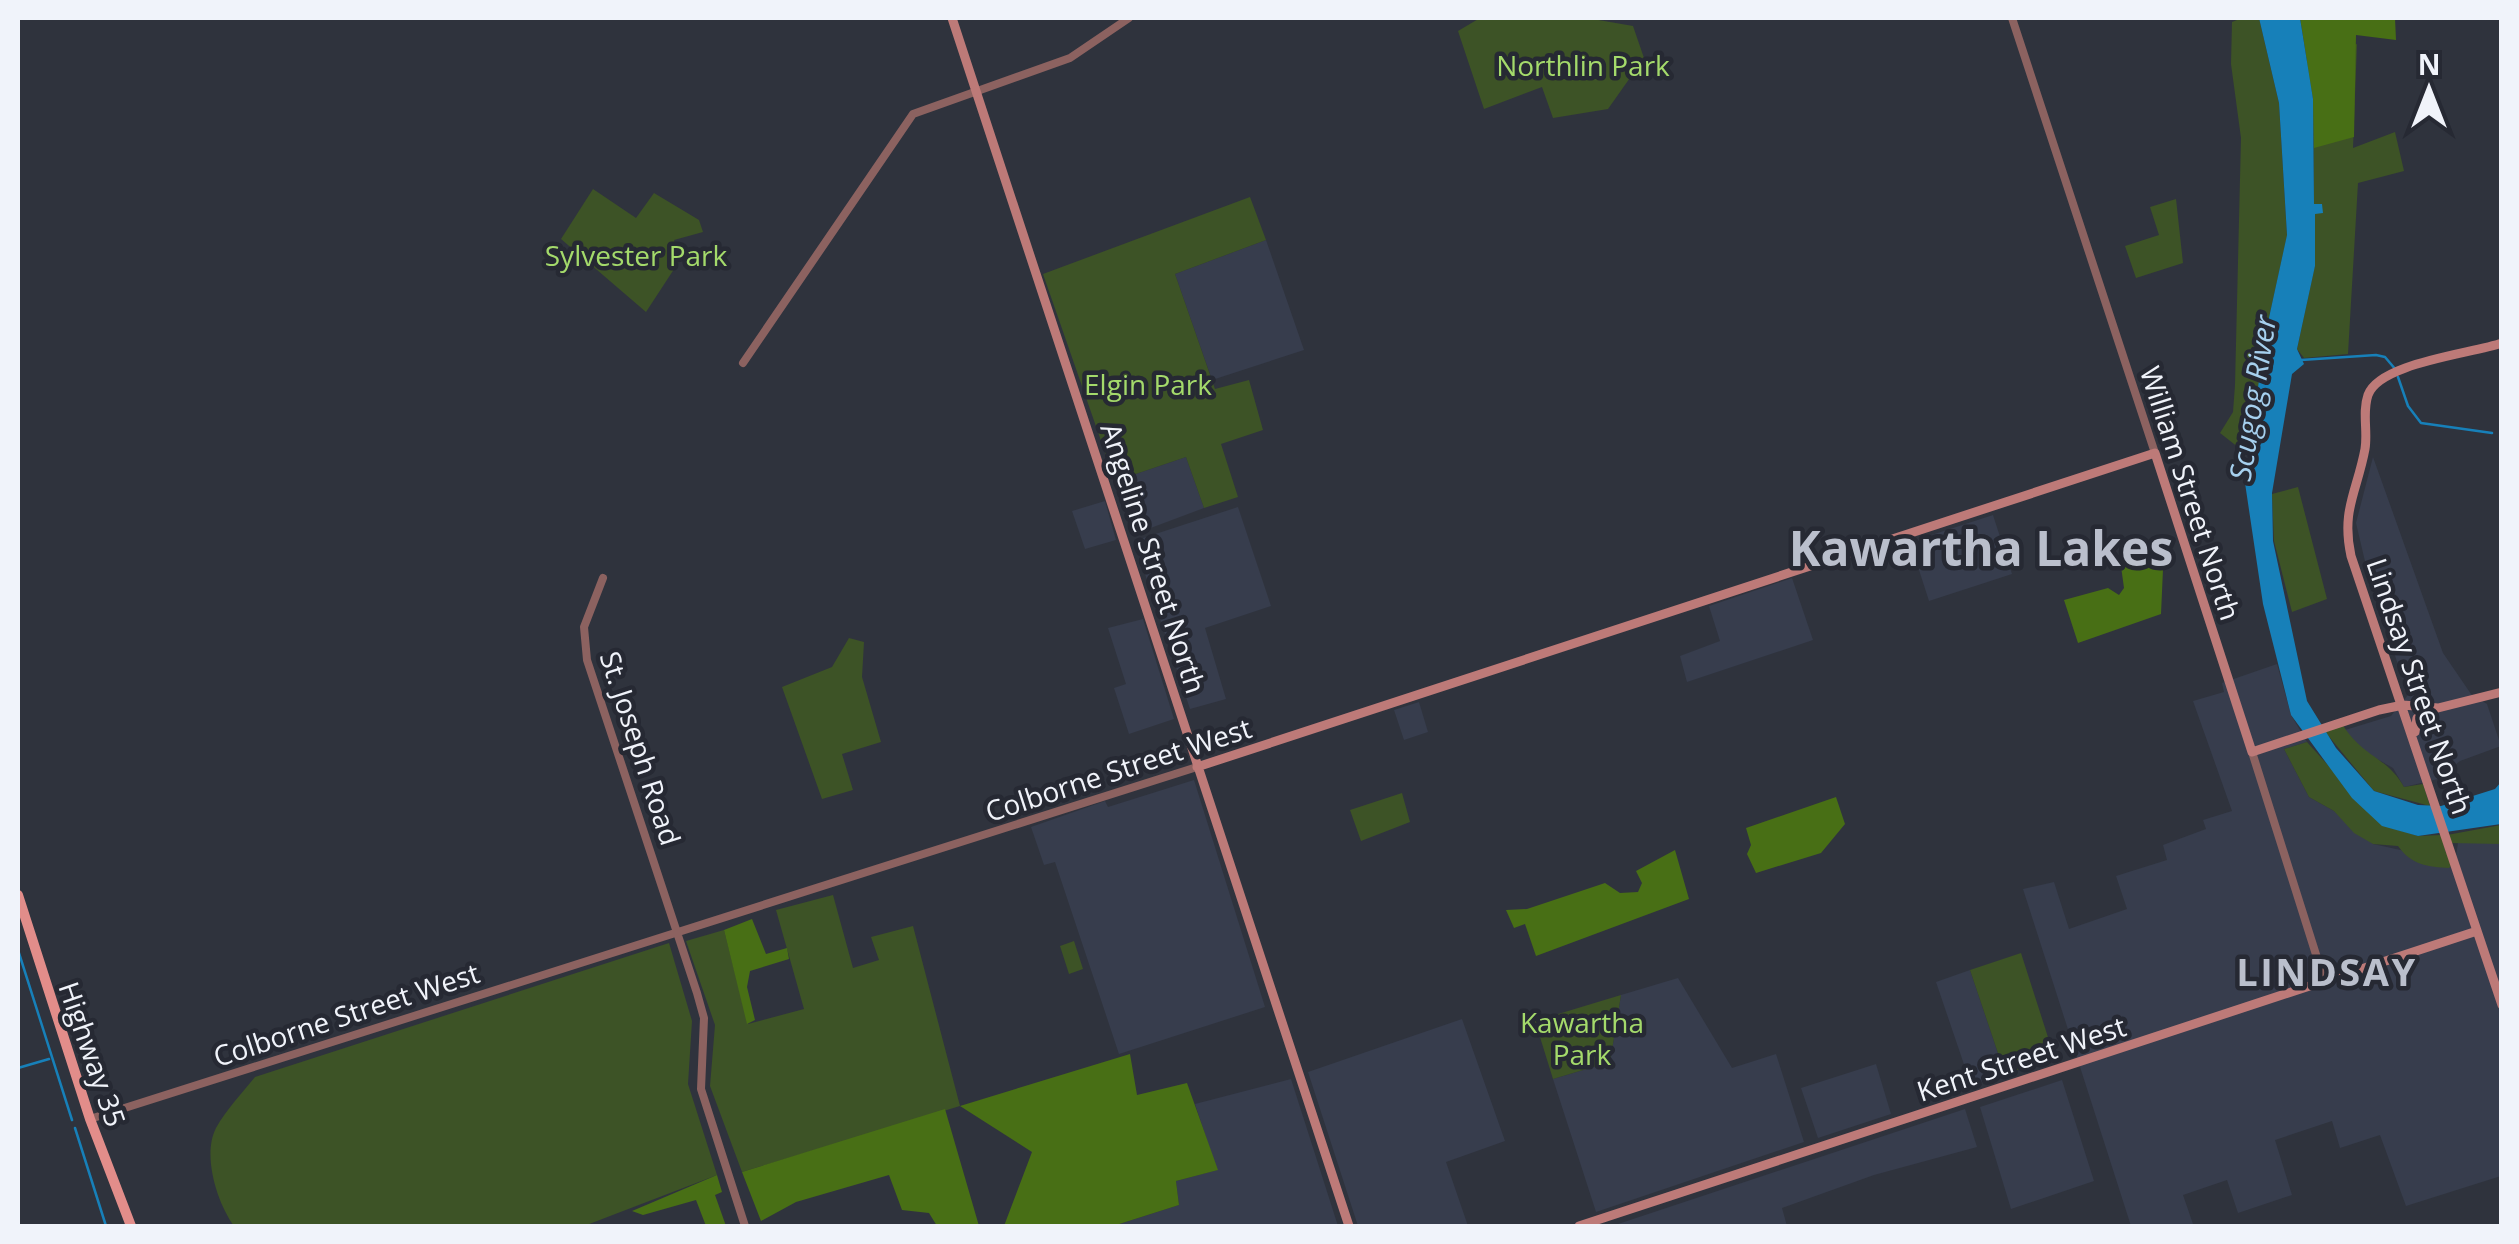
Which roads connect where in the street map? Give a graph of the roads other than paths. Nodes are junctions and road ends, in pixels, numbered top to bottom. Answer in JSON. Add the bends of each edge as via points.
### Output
{"nodes":[{"id":1,"x":952,"y":18,"type":"edge"},
{"id":2,"x":1129,"y":18,"type":"edge"},
{"id":3,"x":2012,"y":18,"type":"edge"},
{"id":4,"x":976,"y":88,"type":"junction"},
{"id":5,"x":2502,"y":343,"type":"edge"},
{"id":6,"x":743,"y":364,"type":"dead end"},
{"id":7,"x":2155,"y":453,"type":"junction"},
{"id":8,"x":603,"y":578,"type":"dead end"},
{"id":9,"x":2502,"y":692,"type":"edge"},
{"id":10,"x":2403,"y":705,"type":"junction"},
{"id":11,"x":2438,"y":708,"type":"junction"},
{"id":12,"x":2416,"y":743,"type":"junction"},
{"id":13,"x":2252,"y":752,"type":"junction"},
{"id":14,"x":1197,"y":767,"type":"junction"},
{"id":15,"x":18,"y":895,"type":"edge"},
{"id":16,"x":677,"y":932,"type":"junction"},
{"id":17,"x":2477,"y":932,"type":"junction"},
{"id":18,"x":2326,"y":983,"type":"junction"},
{"id":19,"x":2502,"y":1005,"type":"edge"},
{"id":20,"x":90,"y":1118,"type":"junction"},
{"id":21,"x":131,"y":1226,"type":"edge"},
{"id":22,"x":744,"y":1226,"type":"edge"},
{"id":23,"x":1349,"y":1226,"type":"edge"},
{"id":24,"x":1579,"y":1226,"type":"edge"}],
"edges":[{"from":1,"to":4,"type":"main road","name":"Angeline Street North"},
{"from":2,"to":4,"type":"street","via":[[1070,58]]},
{"from":3,"to":7,"type":"street","name":"William Street North"},
{"from":4,"to":6,"type":"street","via":[[913,114]]},
{"from":4,"to":14,"type":"main road","name":"Angeline Street North"},
{"from":5,"to":10,"type":"main road","name":"Lindsay Street North","via":[[2396,370],[2368,394],[2365,447],[2346,514],[2348,539]]},
{"from":7,"to":13,"type":"main road","name":"William Street North"},
{"from":7,"to":14,"type":"main road","name":"Colborne Street West"},
{"from":8,"to":16,"type":"street","name":"St. Joseph Road","via":[[584,627],[587,660]]},
{"from":9,"to":11,"type":"main road"},
{"from":10,"to":11,"type":"main road"},
{"from":10,"to":12,"type":"main road","name":"Lindsay Street North"},
{"from":10,"to":13,"type":"main road"},
{"from":11,"to":12,"type":"main road","via":[[2418,718]]},
{"from":12,"to":17,"type":"main road","name":"Lindsay Street North"},
{"from":13,"to":18,"type":"street","name":"William Street North"},
{"from":14,"to":16,"type":"street","name":"Colborne Street West"},
{"from":14,"to":23,"type":"main road","name":"Angeline Street North"},
{"from":15,"to":20,"type":"main road","name":"Highway 35"},
{"from":16,"to":20,"type":"street","name":"Colborne Street West"},
{"from":16,"to":22,"type":"street","name":"St. Joseph Road","via":[[704,1018],[700,1089]]},
{"from":17,"to":18,"type":"main road","name":"Kent Street West"},
{"from":17,"to":19,"type":"main road","name":"Lindsay Street North"},
{"from":18,"to":24,"type":"main road","name":"Kent Street West"},
{"from":20,"to":21,"type":"main road","name":"Highway 35"}]}
